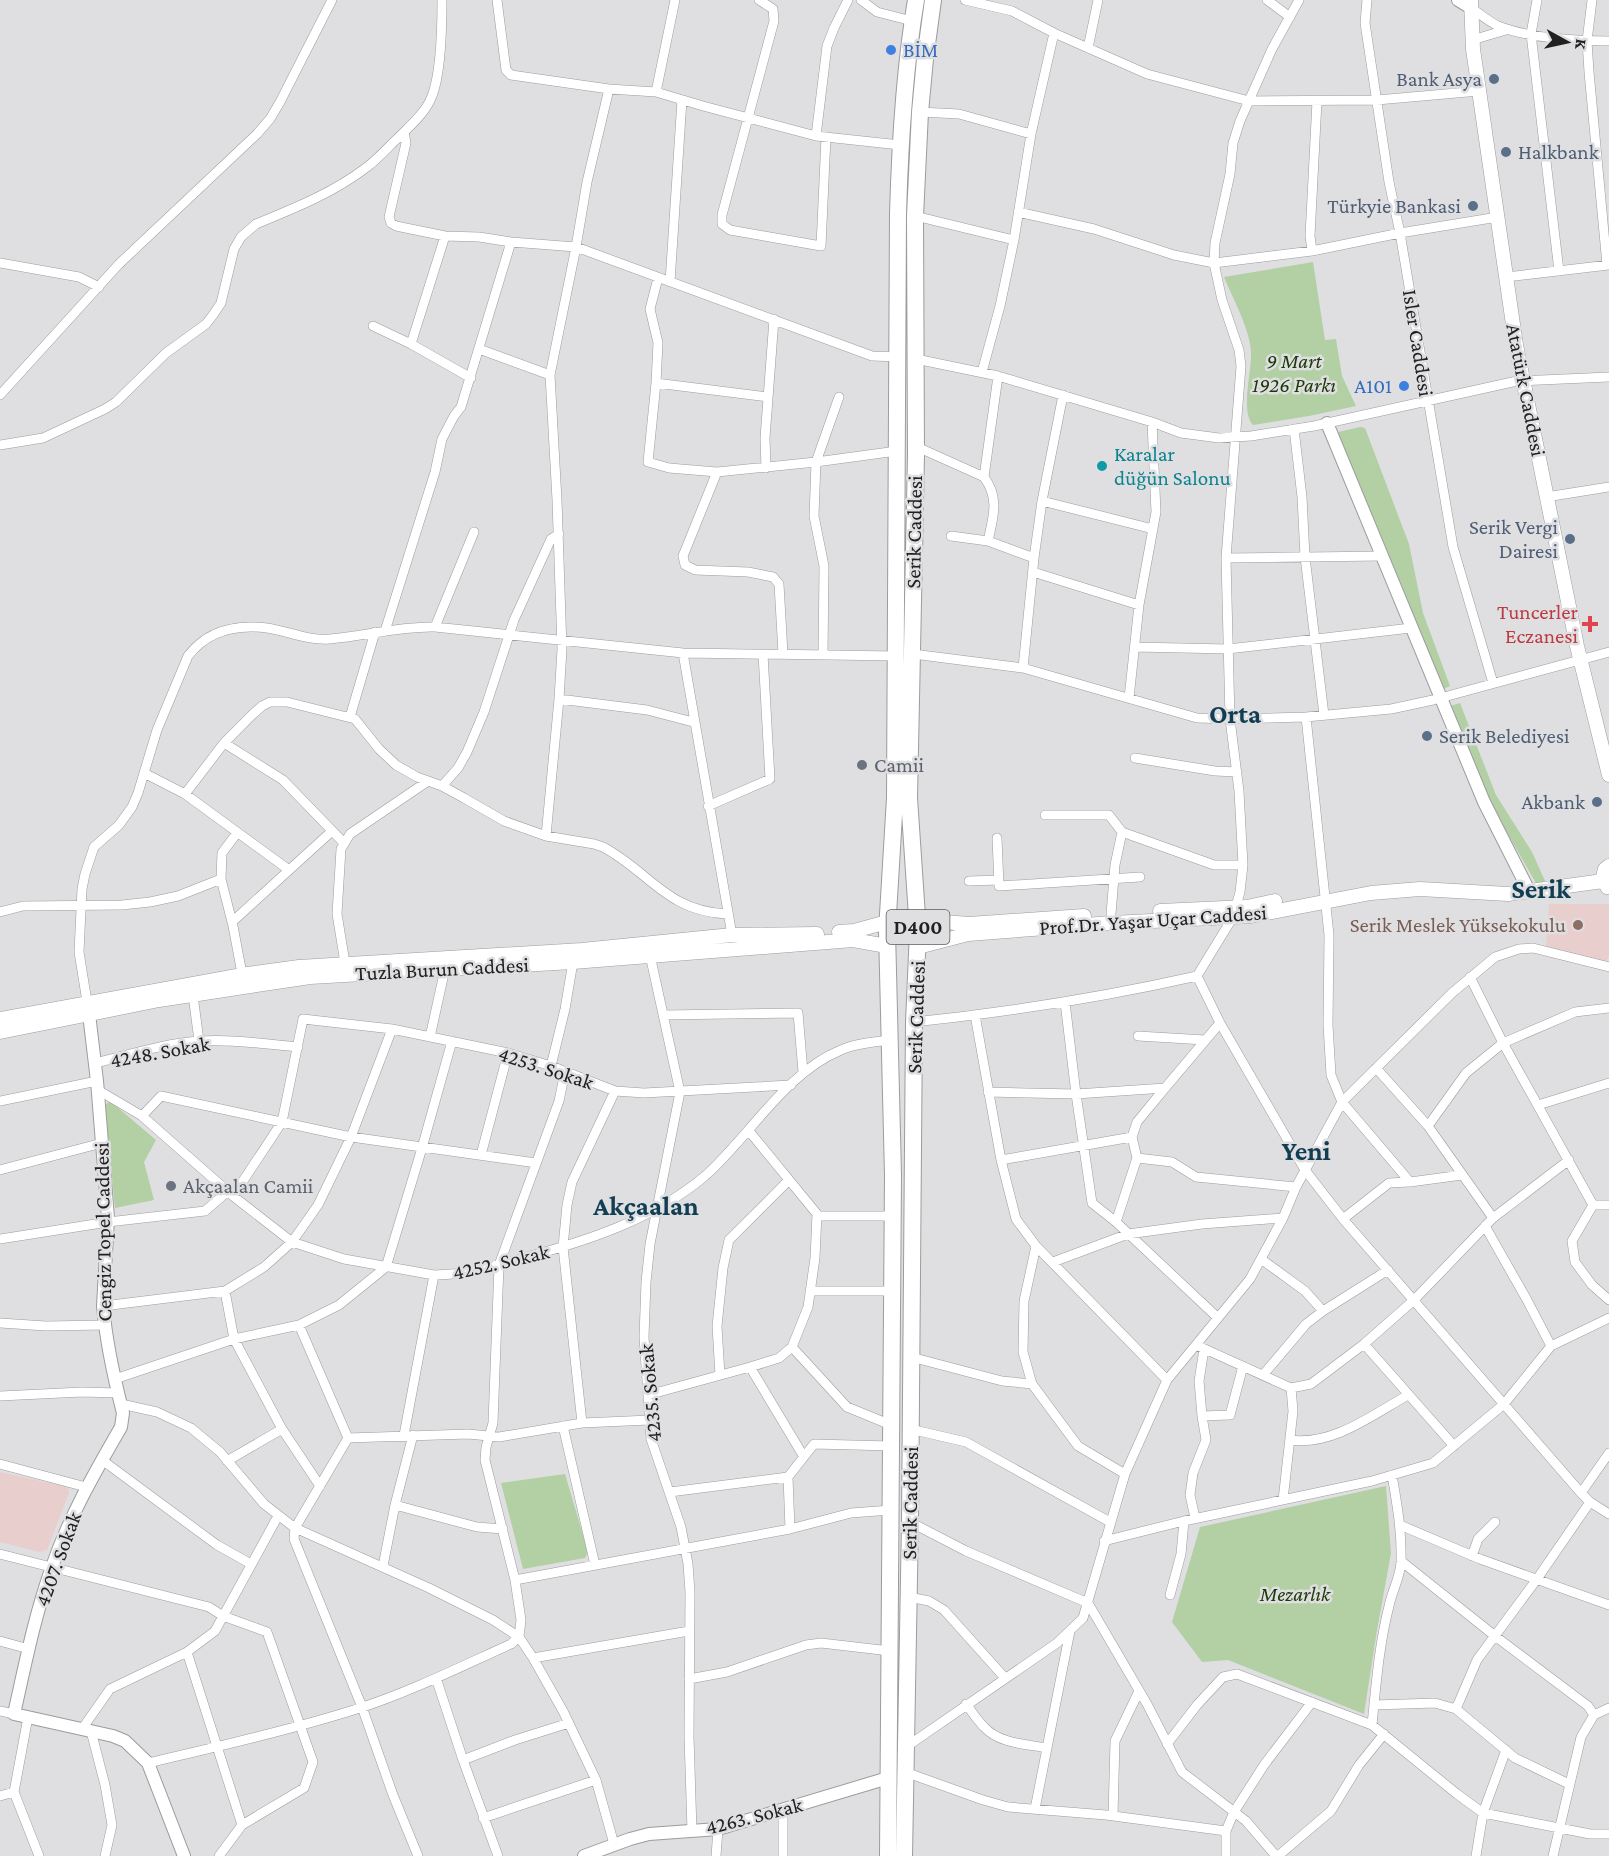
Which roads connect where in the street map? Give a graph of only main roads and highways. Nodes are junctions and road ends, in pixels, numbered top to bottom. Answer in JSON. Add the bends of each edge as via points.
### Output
{"nodes":[{"id":1,"x":916,"y":0,"type":"edge"},
{"id":2,"x":933,"y":0,"type":"edge"},
{"id":3,"x":1471,"y":4,"type":"edge"},
{"id":4,"x":1609,"y":775,"type":"edge"},
{"id":5,"x":1609,"y":864,"type":"edge"},
{"id":6,"x":1607,"y":887,"type":"edge"},
{"id":7,"x":1235,"y":912,"type":"junction"},
{"id":8,"x":918,"y":920,"type":"junction"},
{"id":9,"x":887,"y":922,"type":"junction"},
{"id":10,"x":887,"y":946,"type":"junction"},
{"id":11,"x":918,"y":947,"type":"junction"},
{"id":12,"x":346,"y":969,"type":"junction"},
{"id":13,"x":244,"y":981,"type":"junction"},
{"id":14,"x":88,"y":1009,"type":"junction"},
{"id":15,"x":0,"y":1019,"type":"edge"},
{"id":16,"x":0,"y":1032,"type":"edge"},
{"id":17,"x":888,"y":1856,"type":"edge"},
{"id":18,"x":904,"y":1856,"type":"edge"}],
"edges":[{"from":1,"to":9,"type":"highway","name":"Serik Caddesi","number":"D400","via":[[900,145],[895,798]]},
{"from":2,"to":8,"type":"highway","name":"Serik Caddesi","number":"D400","via":[[920,112],[915,216],[909,798]]},
{"from":3,"to":4,"type":"main road","name":"Atatürk Caddesi","via":[[1479,91],[1523,381]]},
{"from":5,"to":6,"type":"main road","via":[[1603,873]]},
{"from":6,"to":7,"type":"main road","name":"Prof.Dr. Yaşar Uçar Caddesi","via":[[1509,894],[1420,890],[1325,896],[1251,916]]},
{"from":7,"to":8,"type":"main road","via":[[1112,914],[969,924]]},
{"from":7,"to":11,"type":"main road","name":"Prof.Dr. Yaşar Uçar Caddesi","via":[[968,934]]},
{"from":8,"to":9,"type":"highway","via":[[900,916]]},
{"from":8,"to":11,"type":"highway","name":"Serik Caddesi","number":"D400"},
{"from":9,"to":10,"type":"highway","name":"Serik Caddesi","number":"D400"},
{"from":9,"to":12,"type":"main road","name":"Tuzla Burun Caddesi","via":[[849,932],[732,935]]},
{"from":10,"to":11,"type":"highway","via":[[899,951]]},
{"from":10,"to":12,"type":"main road","name":"Tuzla Burun Caddesi","via":[[853,940],[573,962],[445,969]]},
{"from":10,"to":17,"type":"highway","name":"Serik Caddesi","number":"D400","via":[[893,1291]]},
{"from":11,"to":18,"type":"highway","name":"Serik Caddesi","number":"D400"},
{"from":12,"to":13,"type":"main road","name":"Tuzla Burun Caddesi","via":[[288,979]]},
{"from":13,"to":14,"type":"main road","name":"Tuzla Burun Caddesi"},
{"from":13,"to":14,"type":"main road","name":"Tuzla Burun Caddesi","via":[[193,995]]},
{"from":14,"to":15,"type":"main road","name":"Tuzla Burun Caddesi"},
{"from":14,"to":16,"type":"main road","name":"Tuzla Burun Caddesi"}]}
